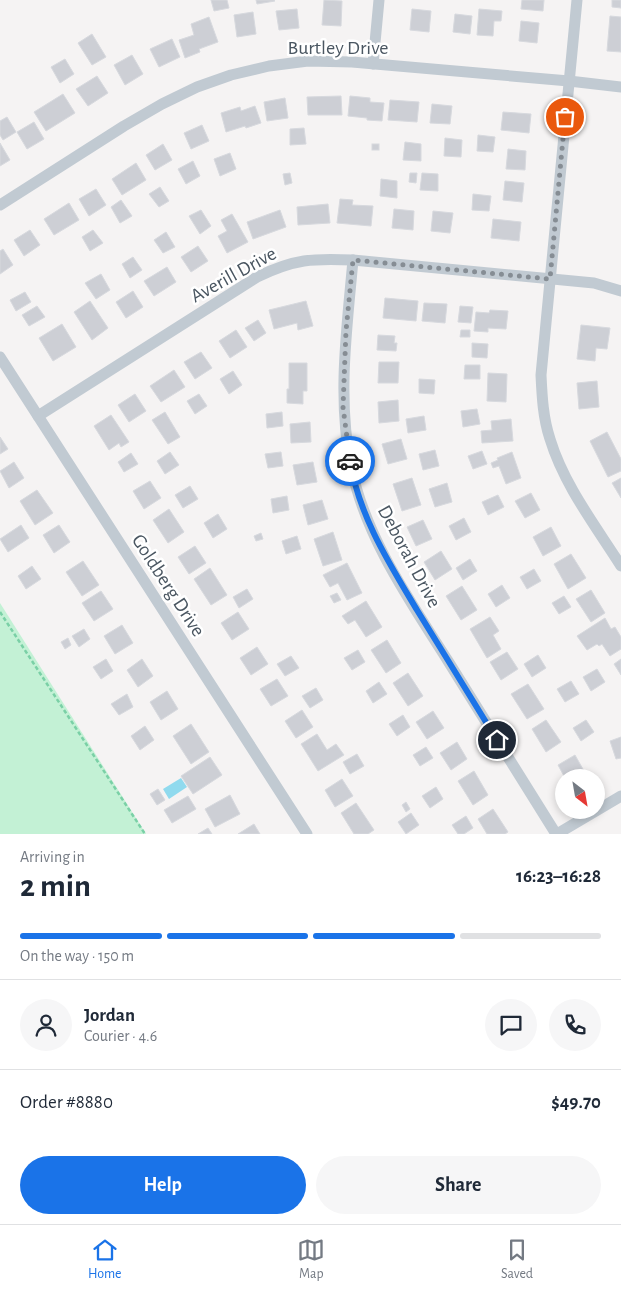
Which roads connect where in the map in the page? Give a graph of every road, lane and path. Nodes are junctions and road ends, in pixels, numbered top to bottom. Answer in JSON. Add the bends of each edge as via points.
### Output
{"nodes":[{"id":1,"x":379,"y":0,"type":"edge"},
{"id":2,"x":577,"y":0,"type":"edge"},
{"id":3,"x":373,"y":64,"type":"junction"},
{"id":4,"x":569,"y":81,"type":"junction"},
{"id":5,"x":621,"y":87,"type":"edge"},
{"id":6,"x":0,"y":206,"type":"edge"},
{"id":7,"x":353,"y":260,"type":"junction"},
{"id":8,"x":550,"y":279,"type":"junction"},
{"id":9,"x":621,"y":291,"type":"edge"},
{"id":10,"x":0,"y":357,"type":"edge"},
{"id":11,"x":38,"y":416,"type":"junction"},
{"id":12,"x":621,"y":566,"type":"edge"},
{"id":13,"x":0,"y":612,"type":"edge"},
{"id":14,"x":621,"y":796,"type":"edge"},
{"id":15,"x":145,"y":834,"type":"edge"},
{"id":16,"x":307,"y":834,"type":"edge"},
{"id":17,"x":557,"y":834,"type":"edge"}],
"edges":[{"from":1,"to":3,"type":"street"},
{"from":2,"to":4,"type":"street"},
{"from":3,"to":4,"type":"street","name":"Burtley Drive"},
{"from":3,"to":6,"type":"street","name":"Burtley Drive","via":[[298,62],[231,75],[197,87],[124,126]]},
{"from":4,"to":5,"type":"street","name":"Burtley Drive"},
{"from":4,"to":8,"type":"street"},
{"from":7,"to":8,"type":"street","name":"Averill Drive"},
{"from":7,"to":11,"type":"street","name":"Averill Drive","via":[[298,261],[257,277]]},
{"from":7,"to":17,"type":"street","name":"Deborah Drive","via":[[343,407],[356,491],[386,559]]},
{"from":8,"to":9,"type":"street","name":"Averill Drive","via":[[594,283]]},
{"from":8,"to":12,"type":"street","via":[[541,375],[550,438],[578,498]]},
{"from":10,"to":11,"type":"street","name":"Goldberg Drive"},
{"from":11,"to":16,"type":"street","name":"Goldberg Drive"},
{"from":13,"to":15,"type":"path"},
{"from":14,"to":17,"type":"street"}]}
